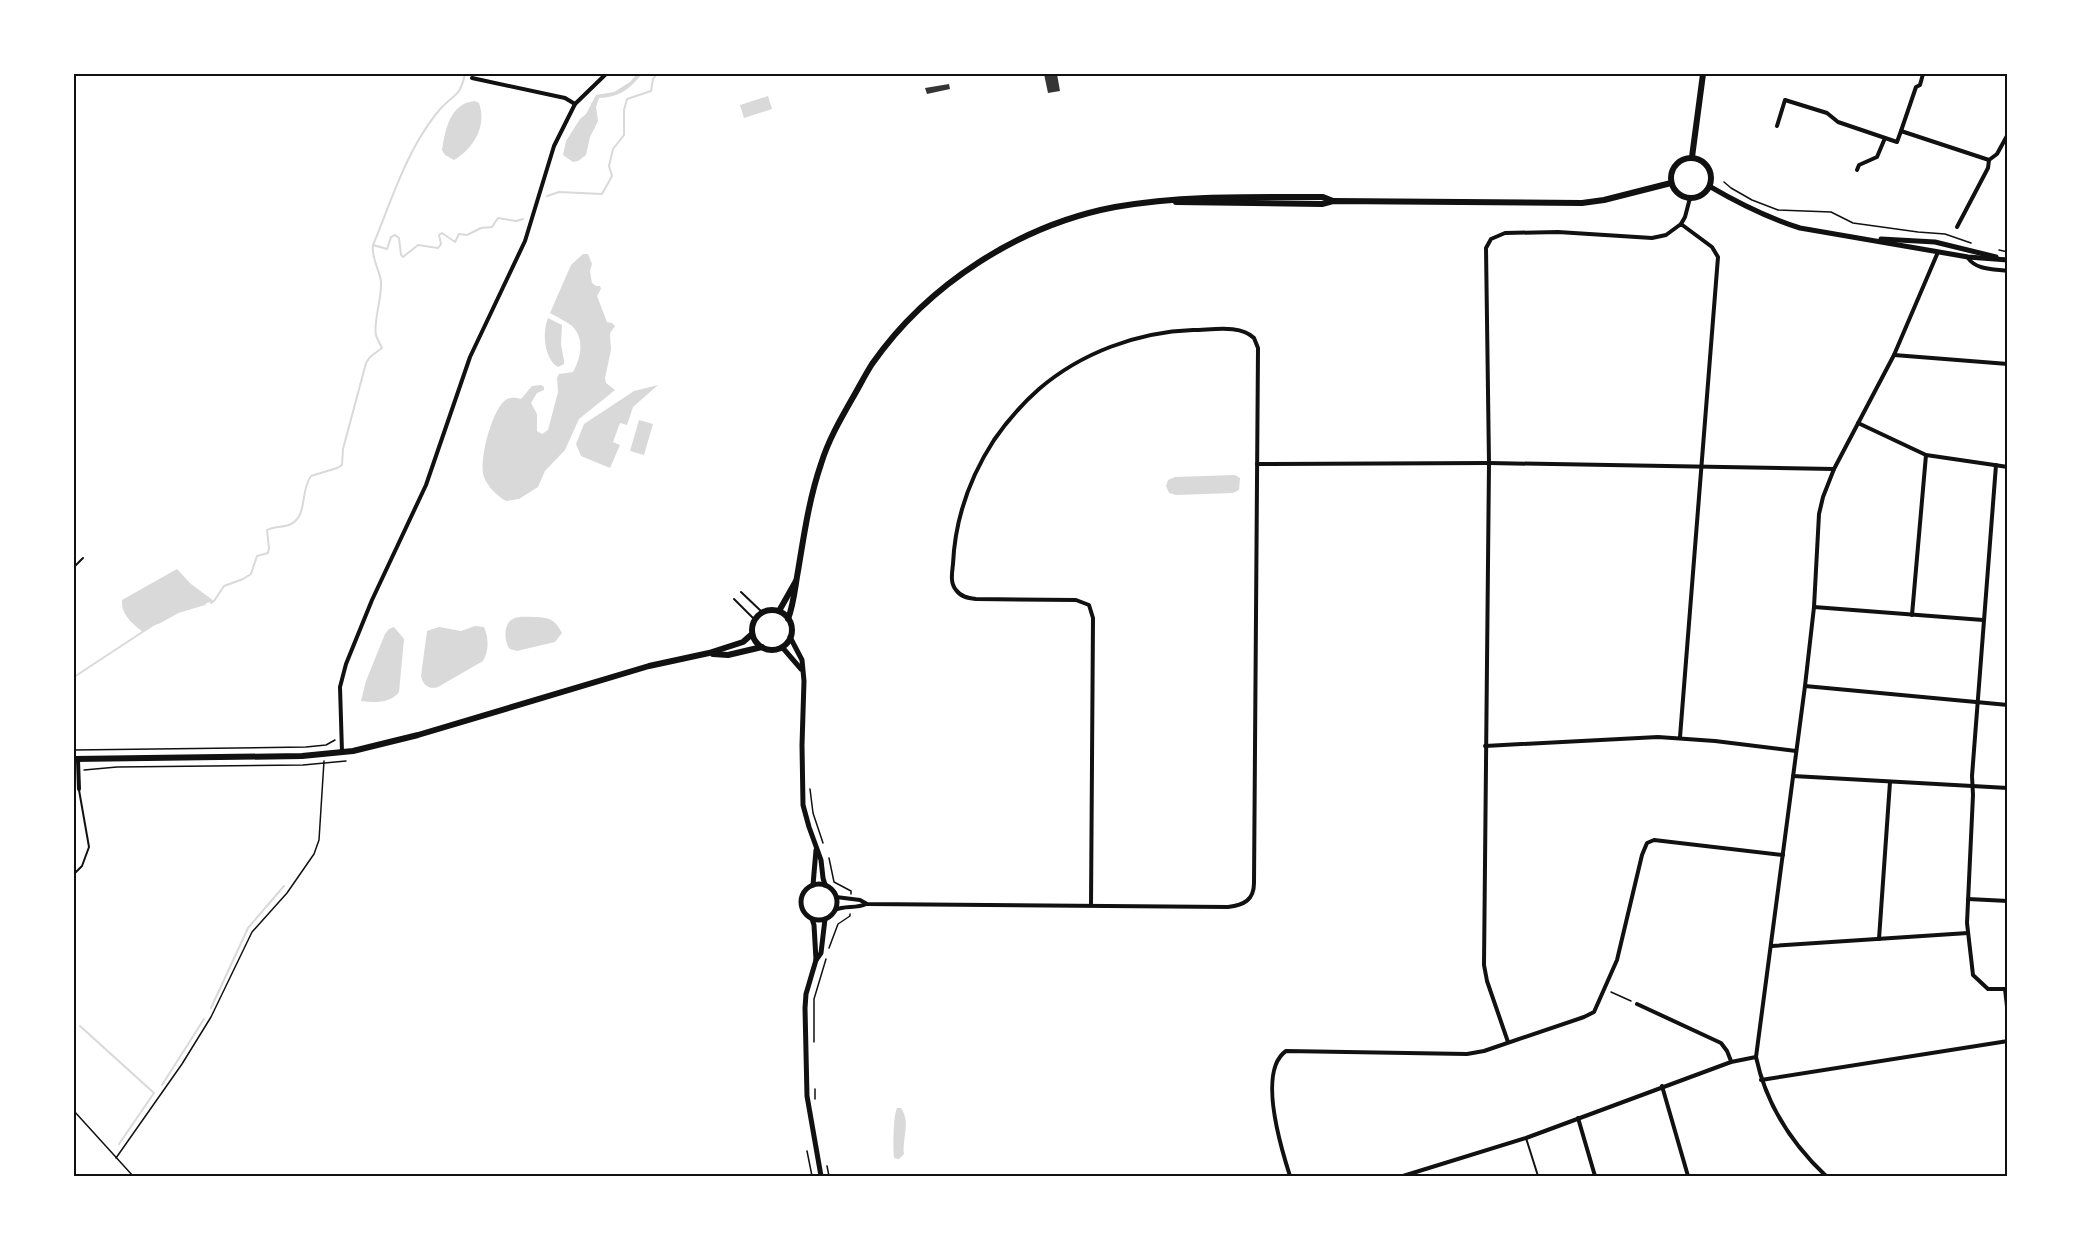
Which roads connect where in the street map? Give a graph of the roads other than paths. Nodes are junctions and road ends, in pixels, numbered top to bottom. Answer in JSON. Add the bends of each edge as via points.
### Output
{"nodes":[{"id":1,"x":606,"y":74,"type":"edge"},
{"id":2,"x":1703,"y":74,"type":"edge"},
{"id":3,"x":1923,"y":74,"type":"edge"},
{"id":4,"x":472,"y":78,"type":"dead end"},
{"id":5,"x":575,"y":105,"type":"junction"},
{"id":6,"x":1777,"y":126,"type":"dead end"},
{"id":7,"x":1901,"y":131,"type":"junction"},
{"id":8,"x":2007,"y":134,"type":"edge"},
{"id":9,"x":1885,"y":138,"type":"junction"},
{"id":10,"x":1692,"y":158,"type":"junction"},
{"id":11,"x":1989,"y":160,"type":"junction"},
{"id":12,"x":1857,"y":170,"type":"dead end"},
{"id":13,"x":1671,"y":183,"type":"junction"},
{"id":14,"x":1709,"y":186,"type":"junction"},
{"id":15,"x":1690,"y":198,"type":"junction"},
{"id":16,"x":1681,"y":224,"type":"junction"},
{"id":17,"x":1957,"y":227,"type":"dead end"},
{"id":18,"x":1877,"y":240,"type":"junction"},
{"id":19,"x":1938,"y":252,"type":"junction"},
{"id":20,"x":1968,"y":257,"type":"junction"},
{"id":21,"x":2004,"y":260,"type":"edge"},
{"id":22,"x":2007,"y":271,"type":"edge"},
{"id":23,"x":1894,"y":355,"type":"junction"},
{"id":24,"x":2007,"y":364,"type":"edge"},
{"id":25,"x":1858,"y":423,"type":"junction"},
{"id":26,"x":1926,"y":455,"type":"junction"},
{"id":27,"x":1489,"y":463,"type":"junction"},
{"id":28,"x":1257,"y":464,"type":"junction"},
{"id":29,"x":1702,"y":465,"type":"junction"},
{"id":30,"x":1996,"y":465,"type":"junction"},
{"id":31,"x":2007,"y":467,"type":"edge"},
{"id":32,"x":1834,"y":469,"type":"junction"},
{"id":33,"x":83,"y":558,"type":"dead end"},
{"id":34,"x":74,"y":567,"type":"edge"},
{"id":35,"x":796,"y":580,"type":"junction"},
{"id":36,"x":741,"y":592,"type":"dead end"},
{"id":37,"x":734,"y":599,"type":"dead end"},
{"id":38,"x":1814,"y":607,"type":"junction"},
{"id":39,"x":779,"y":611,"type":"junction"},
{"id":40,"x":762,"y":612,"type":"junction"},
{"id":41,"x":1912,"y":615,"type":"junction"},
{"id":42,"x":788,"y":619,"type":"junction"},
{"id":43,"x":755,"y":620,"type":"junction"},
{"id":44,"x":1983,"y":620,"type":"junction"},
{"id":45,"x":752,"y":634,"type":"junction"},
{"id":46,"x":790,"y":637,"type":"junction"},
{"id":47,"x":762,"y":647,"type":"junction"},
{"id":48,"x":782,"y":647,"type":"junction"},
{"id":49,"x":709,"y":653,"type":"junction"},
{"id":50,"x":802,"y":670,"type":"junction"},
{"id":51,"x":1804,"y":686,"type":"junction"},
{"id":52,"x":1977,"y":702,"type":"junction"},
{"id":53,"x":2007,"y":705,"type":"edge"},
{"id":54,"x":1680,"y":737,"type":"junction"},
{"id":55,"x":1485,"y":746,"type":"junction"},
{"id":56,"x":1796,"y":751,"type":"junction"},
{"id":57,"x":342,"y":752,"type":"junction"},
{"id":58,"x":76,"y":759,"type":"edge"},
{"id":59,"x":1793,"y":776,"type":"junction"},
{"id":60,"x":1890,"y":782,"type":"junction"},
{"id":61,"x":1972,"y":786,"type":"junction"},
{"id":62,"x":2007,"y":788,"type":"edge"},
{"id":63,"x":79,"y":789,"type":"joint"},
{"id":64,"x":816,"y":849,"type":"junction"},
{"id":65,"x":1783,"y":855,"type":"junction"},
{"id":66,"x":74,"y":874,"type":"edge"},
{"id":67,"x":813,"y":885,"type":"junction"},
{"id":68,"x":825,"y":885,"type":"junction"},
{"id":69,"x":836,"y":897,"type":"junction"},
{"id":70,"x":1968,"y":899,"type":"junction"},
{"id":71,"x":2007,"y":901,"type":"edge"},
{"id":72,"x":867,"y":903,"type":"junction"},
{"id":73,"x":1091,"y":905,"type":"junction"},
{"id":74,"x":836,"y":910,"type":"junction"},
{"id":75,"x":812,"y":919,"type":"junction"},
{"id":76,"x":825,"y":920,"type":"junction"},
{"id":77,"x":1968,"y":933,"type":"junction"},
{"id":78,"x":1879,"y":939,"type":"junction"},
{"id":79,"x":1772,"y":946,"type":"junction"},
{"id":80,"x":816,"y":960,"type":"junction"},
{"id":81,"x":2006,"y":989,"type":"edge"},
{"id":82,"x":1637,"y":1004,"type":"road end"},
{"id":83,"x":2007,"y":1015,"type":"edge"},
{"id":84,"x":2007,"y":1041,"type":"edge"},
{"id":85,"x":1508,"y":1042,"type":"junction"},
{"id":86,"x":1755,"y":1057,"type":"junction"},
{"id":87,"x":1731,"y":1062,"type":"junction"},
{"id":88,"x":1761,"y":1080,"type":"junction"},
{"id":89,"x":1662,"y":1086,"type":"junction"},
{"id":90,"x":1578,"y":1118,"type":"junction"},
{"id":91,"x":1526,"y":1138,"type":"junction"},
{"id":92,"x":821,"y":1176,"type":"edge"},
{"id":93,"x":1290,"y":1176,"type":"edge"},
{"id":94,"x":1403,"y":1176,"type":"edge"},
{"id":95,"x":1538,"y":1176,"type":"edge"},
{"id":96,"x":1595,"y":1176,"type":"edge"},
{"id":97,"x":1688,"y":1176,"type":"edge"},
{"id":98,"x":1826,"y":1176,"type":"edge"}],
"edges":[{"from":1,"to":5,"type":"street"},
{"from":2,"to":10,"type":"main road"},
{"from":3,"to":7,"type":"street"},
{"from":4,"to":5,"type":"street","via":[[565,98]]},
{"from":5,"to":57,"type":"street","via":[[554,146],[525,241],[466,365],[426,485],[346,664],[340,687]]},
{"from":6,"to":9,"type":"street","via":[[1785,100]]},
{"from":7,"to":9,"type":"street","via":[[1897,142]]},
{"from":7,"to":11,"type":"street"},
{"from":8,"to":11,"type":"street","via":[[1997,154]]},
{"from":9,"to":12,"type":"street","via":[[1877,157],[1859,165]]},
{"from":10,"to":13,"type":"main road","via":[[1682,159],[1673,167]]},
{"from":10,"to":14,"type":"main road","via":[[1703,161],[1710,170]]},
{"from":11,"to":17,"type":"street"},
{"from":13,"to":15,"type":"main road","via":[[1678,194]]},
{"from":13,"to":35,"type":"main road","via":[[1582,203],[1195,197],[1091,213],[1015,242],[981,261],[929,301],[872,364],[837,424],[821,464]]},
{"from":14,"to":15,"type":"main road","via":[[1700,196]]},
{"from":14,"to":18,"type":"street","via":[[1777,221]]},
{"from":15,"to":16,"type":"street"},
{"from":16,"to":27,"type":"street","via":[[1666,235],[1652,238],[1558,232],[1506,233],[1488,241]]},
{"from":16,"to":29,"type":"street","via":[[1714,250],[1719,261]]},
{"from":18,"to":19,"type":"street"},
{"from":18,"to":21,"type":"street","via":[[1935,242]]},
{"from":19,"to":20,"type":"street"},
{"from":19,"to":23,"type":"street"},
{"from":20,"to":21,"type":"street"},
{"from":20,"to":22,"type":"street","via":[[1979,267]]},
{"from":23,"to":24,"type":"street"},
{"from":23,"to":25,"type":"street"},
{"from":25,"to":26,"type":"street"},
{"from":25,"to":32,"type":"street"},
{"from":26,"to":30,"type":"street"},
{"from":26,"to":41,"type":"street"},
{"from":27,"to":28,"type":"street"},
{"from":27,"to":29,"type":"street"},
{"from":27,"to":55,"type":"street"},
{"from":28,"to":73,"type":"street","via":[[1252,896],[1243,905],[1228,907]]},
{"from":28,"to":73,"type":"street","via":[[1258,348],[1254,338],[1241,330],[1176,331],[1098,352],[1040,389],[1013,414],[994,440],[968,493],[954,552],[952,583],[957,592],[976,599],[1076,600],[1089,605],[1091,611]]},
{"from":29,"to":32,"type":"street"},
{"from":29,"to":54,"type":"street"},
{"from":30,"to":31,"type":"street"},
{"from":30,"to":44,"type":"street"},
{"from":32,"to":38,"type":"street","via":[[1819,514]]},
{"from":33,"to":34,"type":"lane"},
{"from":35,"to":39,"type":"main road"},
{"from":35,"to":42,"type":"main road"},
{"from":36,"to":40,"type":"lane"},
{"from":37,"to":43,"type":"lane"},
{"from":38,"to":41,"type":"street"},
{"from":38,"to":51,"type":"street"},
{"from":39,"to":40,"type":"main road"},
{"from":39,"to":42,"type":"main road"},
{"from":40,"to":43,"type":"main road"},
{"from":41,"to":44,"type":"street"},
{"from":42,"to":46,"type":"main road"},
{"from":43,"to":45,"type":"main road"},
{"from":44,"to":52,"type":"street"},
{"from":45,"to":47,"type":"main road"},
{"from":45,"to":49,"type":"main road","via":[[743,642]]},
{"from":46,"to":48,"type":"main road"},
{"from":46,"to":50,"type":"street","via":[[802,660]]},
{"from":47,"to":48,"type":"main road"},
{"from":47,"to":49,"type":"main road","via":[[728,654]]},
{"from":48,"to":50,"type":"street"},
{"from":49,"to":57,"type":"main road","via":[[629,671],[418,735]]},
{"from":50,"to":64,"type":"street","via":[[802,795]]},
{"from":51,"to":52,"type":"street"},
{"from":51,"to":56,"type":"street"},
{"from":52,"to":53,"type":"street"},
{"from":52,"to":61,"type":"street"},
{"from":54,"to":55,"type":"street"},
{"from":54,"to":56,"type":"street"},
{"from":55,"to":85,"type":"street","via":[[1485,973]]},
{"from":56,"to":59,"type":"street"},
{"from":57,"to":58,"type":"main road"},
{"from":58,"to":63,"type":"street"},
{"from":59,"to":60,"type":"street"},
{"from":59,"to":65,"type":"street"},
{"from":60,"to":61,"type":"street"},
{"from":60,"to":78,"type":"street"},
{"from":61,"to":62,"type":"street"},
{"from":61,"to":70,"type":"street"},
{"from":63,"to":66,"type":"lane","via":[[89,847],[82,866]]},
{"from":64,"to":67,"type":"street"},
{"from":64,"to":68,"type":"street"},
{"from":65,"to":79,"type":"street"},
{"from":65,"to":85,"type":"street","via":[[1654,840],[1647,843],[1617,960],[1594,1012]]},
{"from":67,"to":68,"type":"street"},
{"from":67,"to":75,"type":"street","via":[[800,902]]},
{"from":68,"to":69,"type":"street"},
{"from":69,"to":72,"type":"street"},
{"from":69,"to":74,"type":"street"},
{"from":70,"to":71,"type":"street"},
{"from":70,"to":77,"type":"street"},
{"from":72,"to":73,"type":"street"},
{"from":72,"to":74,"type":"street"},
{"from":74,"to":76,"type":"street"},
{"from":75,"to":76,"type":"street"},
{"from":75,"to":80,"type":"street"},
{"from":76,"to":80,"type":"street","via":[[822,948]]},
{"from":77,"to":78,"type":"street"},
{"from":77,"to":81,"type":"street","via":[[1973,975],[1988,989]]},
{"from":78,"to":79,"type":"street"},
{"from":79,"to":86,"type":"street"},
{"from":80,"to":92,"type":"street","via":[[804,1008],[809,1116]]},
{"from":81,"to":83,"type":"street"},
{"from":82,"to":87,"type":"street","via":[[1721,1043]]},
{"from":84,"to":88,"type":"street"},
{"from":85,"to":93,"type":"street","via":[[1467,1054],[1286,1051],[1273,1069],[1274,1110],[1275,1128]]},
{"from":86,"to":87,"type":"street"},
{"from":86,"to":88,"type":"street"},
{"from":87,"to":89,"type":"street"},
{"from":88,"to":98,"type":"street","via":[[1793,1141]]},
{"from":89,"to":90,"type":"street"},
{"from":89,"to":97,"type":"street"},
{"from":90,"to":91,"type":"street"},
{"from":90,"to":96,"type":"street"},
{"from":91,"to":94,"type":"street"},
{"from":91,"to":95,"type":"lane"}]}
